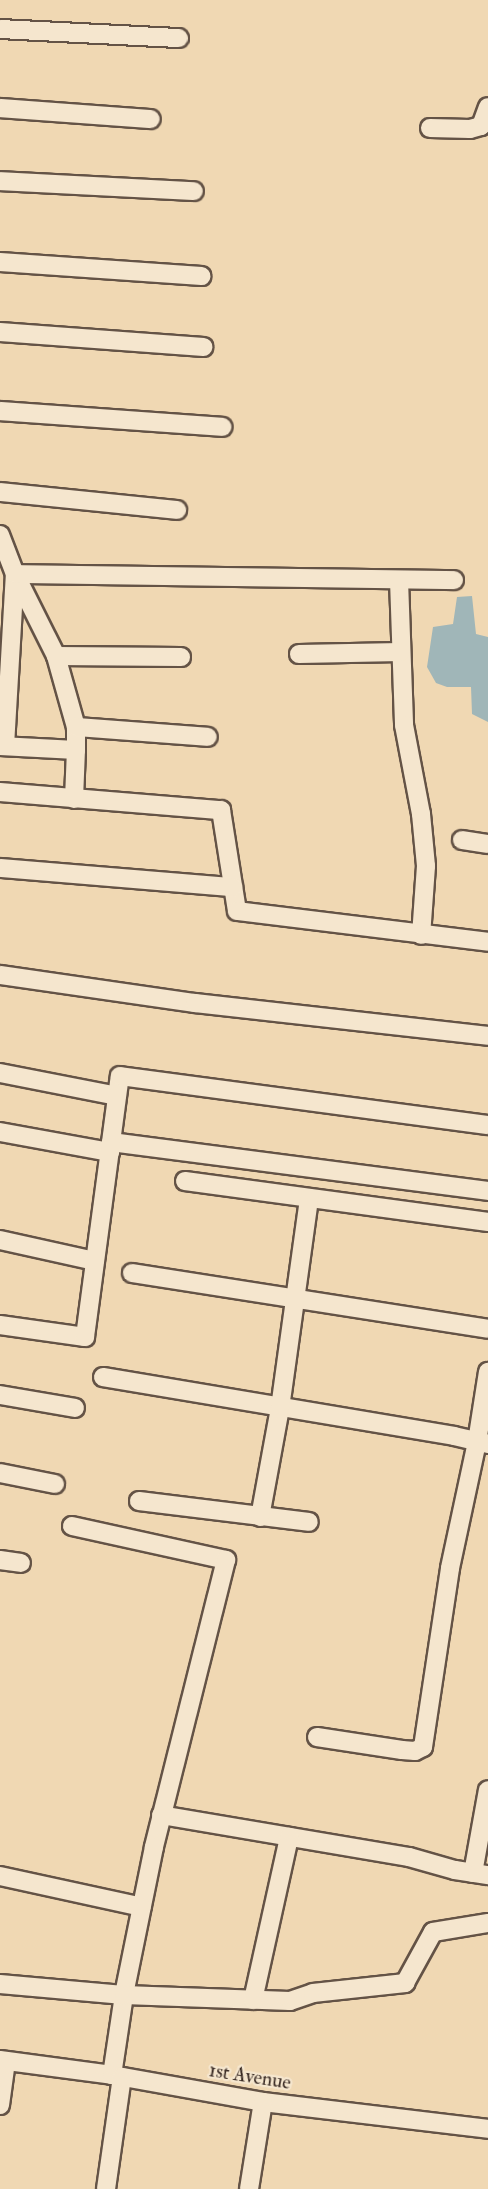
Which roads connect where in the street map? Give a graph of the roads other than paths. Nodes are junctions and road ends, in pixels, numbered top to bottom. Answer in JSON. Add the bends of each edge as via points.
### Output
{"nodes":[{"id":1,"x":0,"y":29,"type":"edge"},
{"id":2,"x":179,"y":38,"type":"dead end"},
{"id":3,"x":488,"y":107,"type":"edge"},
{"id":4,"x":0,"y":108,"type":"edge"},
{"id":5,"x":151,"y":119,"type":"dead end"},
{"id":6,"x":430,"y":128,"type":"dead end"},
{"id":7,"x":0,"y":181,"type":"edge"},
{"id":8,"x":194,"y":191,"type":"dead end"},
{"id":9,"x":0,"y":262,"type":"edge"},
{"id":10,"x":202,"y":276,"type":"dead end"},
{"id":11,"x":0,"y":333,"type":"edge"},
{"id":12,"x":203,"y":347,"type":"dead end"},
{"id":13,"x":0,"y":411,"type":"edge"},
{"id":14,"x":222,"y":427,"type":"dead end"},
{"id":15,"x":0,"y":492,"type":"edge"},
{"id":16,"x":177,"y":510,"type":"dead end"},
{"id":17,"x":0,"y":535,"type":"edge"},
{"id":18,"x":15,"y":574,"type":"junction"},
{"id":19,"x":399,"y":580,"type":"junction"},
{"id":20,"x":454,"y":580,"type":"dead end"},
{"id":21,"x":401,"y":652,"type":"junction"},
{"id":22,"x":298,"y":654,"type":"dead end"},
{"id":23,"x":56,"y":656,"type":"junction"},
{"id":24,"x":181,"y":657,"type":"dead end"},
{"id":25,"x":76,"y":727,"type":"junction"},
{"id":26,"x":208,"y":737,"type":"dead end"},
{"id":27,"x":3,"y":746,"type":"edge"},
{"id":28,"x":76,"y":750,"type":"junction"},
{"id":29,"x":0,"y":792,"type":"edge"},
{"id":30,"x":74,"y":799,"type":"junction"},
{"id":31,"x":462,"y":840,"type":"dead end"},
{"id":32,"x":488,"y":844,"type":"edge"},
{"id":33,"x":0,"y":868,"type":"edge"},
{"id":34,"x":233,"y":887,"type":"junction"},
{"id":35,"x":421,"y":935,"type":"junction"},
{"id":36,"x":488,"y":942,"type":"edge"},
{"id":37,"x":0,"y":975,"type":"edge"},
{"id":38,"x":488,"y":1036,"type":"edge"},
{"id":39,"x":0,"y":1073,"type":"edge"},
{"id":40,"x":117,"y":1096,"type":"junction"},
{"id":41,"x":488,"y":1125,"type":"edge"},
{"id":42,"x":0,"y":1132,"type":"edge"},
{"id":43,"x":111,"y":1147,"type":"junction"},
{"id":44,"x":185,"y":1181,"type":"dead end"},
{"id":45,"x":488,"y":1191,"type":"edge"},
{"id":46,"x":309,"y":1198,"type":"junction"},
{"id":47,"x":488,"y":1222,"type":"edge"},
{"id":48,"x":0,"y":1240,"type":"edge"},
{"id":49,"x":95,"y":1261,"type":"junction"},
{"id":50,"x":132,"y":1273,"type":"dead end"},
{"id":51,"x":294,"y":1298,"type":"junction"},
{"id":52,"x":0,"y":1325,"type":"edge"},
{"id":53,"x":488,"y":1329,"type":"edge"},
{"id":54,"x":488,"y":1372,"type":"edge"},
{"id":55,"x":103,"y":1377,"type":"dead end"},
{"id":56,"x":0,"y":1395,"type":"edge"},
{"id":57,"x":75,"y":1408,"type":"dead end"},
{"id":58,"x":280,"y":1408,"type":"junction"},
{"id":59,"x":483,"y":1443,"type":"edge"},
{"id":60,"x":0,"y":1473,"type":"edge"},
{"id":61,"x":55,"y":1484,"type":"dead end"},
{"id":62,"x":139,"y":1501,"type":"dead end"},
{"id":63,"x":260,"y":1517,"type":"junction"},
{"id":64,"x":309,"y":1522,"type":"dead end"},
{"id":65,"x":72,"y":1526,"type":"dead end"},
{"id":66,"x":0,"y":1560,"type":"edge"},
{"id":67,"x":21,"y":1563,"type":"dead end"},
{"id":68,"x":317,"y":1737,"type":"dead end"},
{"id":69,"x":488,"y":1790,"type":"edge"},
{"id":70,"x":161,"y":1815,"type":"junction"},
{"id":71,"x":289,"y":1837,"type":"junction"},
{"id":72,"x":480,"y":1874,"type":"edge"},
{"id":73,"x":0,"y":1876,"type":"edge"},
{"id":74,"x":142,"y":1907,"type":"junction"},
{"id":75,"x":488,"y":1923,"type":"edge"},
{"id":76,"x":0,"y":1984,"type":"edge"},
{"id":77,"x":124,"y":1995,"type":"junction"},
{"id":78,"x":253,"y":2000,"type":"junction"},
{"id":79,"x":3,"y":2061,"type":"edge"},
{"id":80,"x":117,"y":2076,"type":"junction"},
{"id":81,"x":263,"y":2102,"type":"junction"},
{"id":82,"x":0,"y":2105,"type":"edge"},
{"id":83,"x":488,"y":2129,"type":"edge"},
{"id":84,"x":106,"y":2189,"type":"edge"},
{"id":85,"x":249,"y":2189,"type":"edge"}],
"edges":[{"from":1,"to":2,"type":"street"},
{"from":3,"to":6,"type":"street","via":[[481,126]]},
{"from":4,"to":5,"type":"street"},
{"from":7,"to":8,"type":"street"},
{"from":9,"to":10,"type":"street"},
{"from":11,"to":12,"type":"street"},
{"from":13,"to":14,"type":"street"},
{"from":15,"to":16,"type":"street"},
{"from":17,"to":18,"type":"street"},
{"from":18,"to":19,"type":"street"},
{"from":18,"to":23,"type":"street"},
{"from":18,"to":27,"type":"street"},
{"from":19,"to":20,"type":"street"},
{"from":19,"to":21,"type":"street"},
{"from":21,"to":22,"type":"street"},
{"from":21,"to":35,"type":"street","via":[[404,725],[421,814],[426,866]]},
{"from":23,"to":24,"type":"street"},
{"from":23,"to":25,"type":"street"},
{"from":25,"to":26,"type":"street"},
{"from":25,"to":28,"type":"street"},
{"from":27,"to":28,"type":"street"},
{"from":28,"to":30,"type":"street"},
{"from":29,"to":30,"type":"street"},
{"from":30,"to":34,"type":"street","via":[[221,810]]},
{"from":31,"to":32,"type":"street"},
{"from":33,"to":34,"type":"street"},
{"from":34,"to":35,"type":"street","via":[[237,910]]},
{"from":35,"to":36,"type":"street"},
{"from":37,"to":38,"type":"street","via":[[195,1003]]},
{"from":39,"to":40,"type":"street"},
{"from":40,"to":41,"type":"street","via":[[120,1076]]},
{"from":40,"to":43,"type":"street"},
{"from":42,"to":43,"type":"street"},
{"from":43,"to":45,"type":"street"},
{"from":43,"to":49,"type":"street"},
{"from":44,"to":46,"type":"street"},
{"from":46,"to":47,"type":"street"},
{"from":46,"to":51,"type":"street"},
{"from":48,"to":49,"type":"street"},
{"from":49,"to":52,"type":"street","via":[[85,1337]]},
{"from":50,"to":51,"type":"street"},
{"from":51,"to":53,"type":"street"},
{"from":51,"to":58,"type":"street"},
{"from":54,"to":59,"type":"street"},
{"from":55,"to":58,"type":"street"},
{"from":56,"to":57,"type":"street"},
{"from":58,"to":59,"type":"street"},
{"from":58,"to":63,"type":"street"},
{"from":59,"to":68,"type":"street","via":[[450,1568],[423,1747],[402,1750]]},
{"from":60,"to":61,"type":"street"},
{"from":62,"to":63,"type":"street"},
{"from":63,"to":64,"type":"street"},
{"from":65,"to":70,"type":"street","via":[[226,1560]]},
{"from":66,"to":67,"type":"street"},
{"from":69,"to":72,"type":"street"},
{"from":70,"to":71,"type":"street"},
{"from":70,"to":74,"type":"street"},
{"from":71,"to":72,"type":"street","via":[[409,1857]]},
{"from":71,"to":78,"type":"street"},
{"from":73,"to":74,"type":"street"},
{"from":74,"to":77,"type":"street"},
{"from":75,"to":78,"type":"street","via":[[433,1932],[405,1983],[313,1993],[290,2001]]},
{"from":76,"to":77,"type":"street"},
{"from":77,"to":78,"type":"street"},
{"from":77,"to":80,"type":"street"},
{"from":79,"to":80,"type":"street","name":"1st Avenue"},
{"from":79,"to":82,"type":"street"},
{"from":80,"to":81,"type":"street","name":"1st Avenue"},
{"from":80,"to":84,"type":"street"},
{"from":81,"to":83,"type":"street","name":"1st Avenue"},
{"from":81,"to":85,"type":"street"}]}
